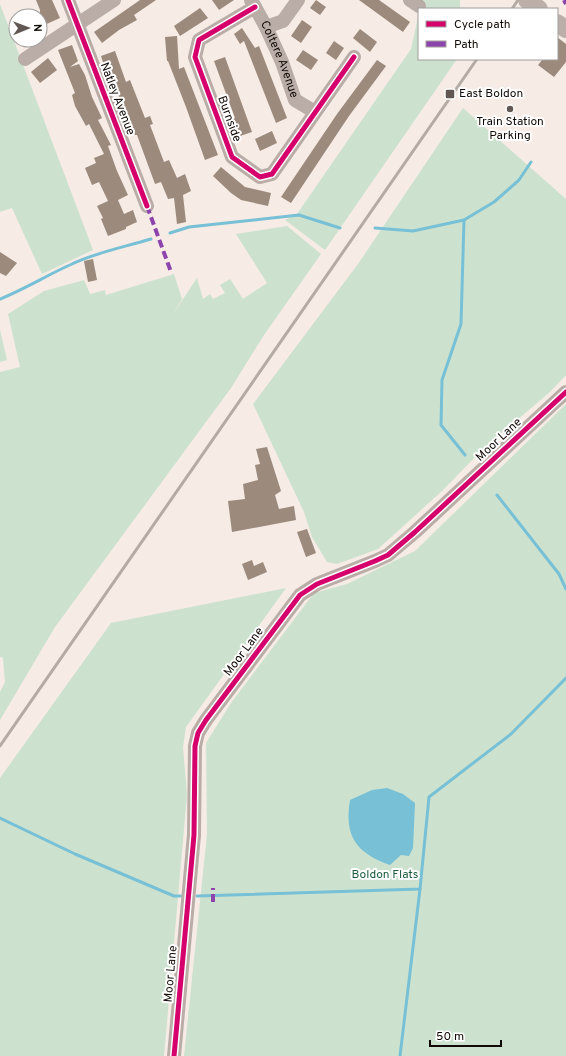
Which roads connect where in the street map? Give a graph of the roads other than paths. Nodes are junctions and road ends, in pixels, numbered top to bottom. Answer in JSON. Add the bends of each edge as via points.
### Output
{"nodes":[{"id":1,"x":68,"y":0,"type":"edge"},
{"id":2,"x":114,"y":0,"type":"edge"},
{"id":3,"x":298,"y":0,"type":"edge"},
{"id":4,"x":527,"y":0,"type":"edge"},
{"id":5,"x":253,"y":4,"type":"edge"},
{"id":6,"x":538,"y":8,"type":"edge"},
{"id":7,"x":77,"y":24,"type":"junction"},
{"id":8,"x":266,"y":27,"type":"junction"},
{"id":9,"x":354,"y":57,"type":"dead end"},
{"id":10,"x":25,"y":59,"type":"dead end"},
{"id":11,"x":315,"y":112,"type":"junction"},
{"id":12,"x":147,"y":206,"type":"dead end"},
{"id":13,"x":566,"y":392,"type":"edge"},
{"id":14,"x":174,"y":1056,"type":"edge"}],
"edges":[{"from":1,"to":7,"type":"street","name":"Natley Avenue"},
{"from":2,"to":7,"type":"street"},
{"from":3,"to":8,"type":"street","via":[[283,21]]},
{"from":4,"to":6,"type":"main road"},
{"from":5,"to":8,"type":"street","name":"Coltere Avenue"},
{"from":5,"to":11,"type":"street","name":"Burnside","via":[[199,40],[195,57],[232,157],[260,176],[272,174]]},
{"from":7,"to":10,"type":"street"},
{"from":7,"to":12,"type":"street","name":"Natley Avenue"},
{"from":8,"to":11,"type":"street","name":"Coltere Avenue","via":[[295,100]]},
{"from":9,"to":11,"type":"street","name":"Burnside"},
{"from":13,"to":14,"type":"street","name":"Moor Lane","via":[[393,551],[375,561],[317,584],[300,595],[198,733],[195,746],[194,835]]}]}
